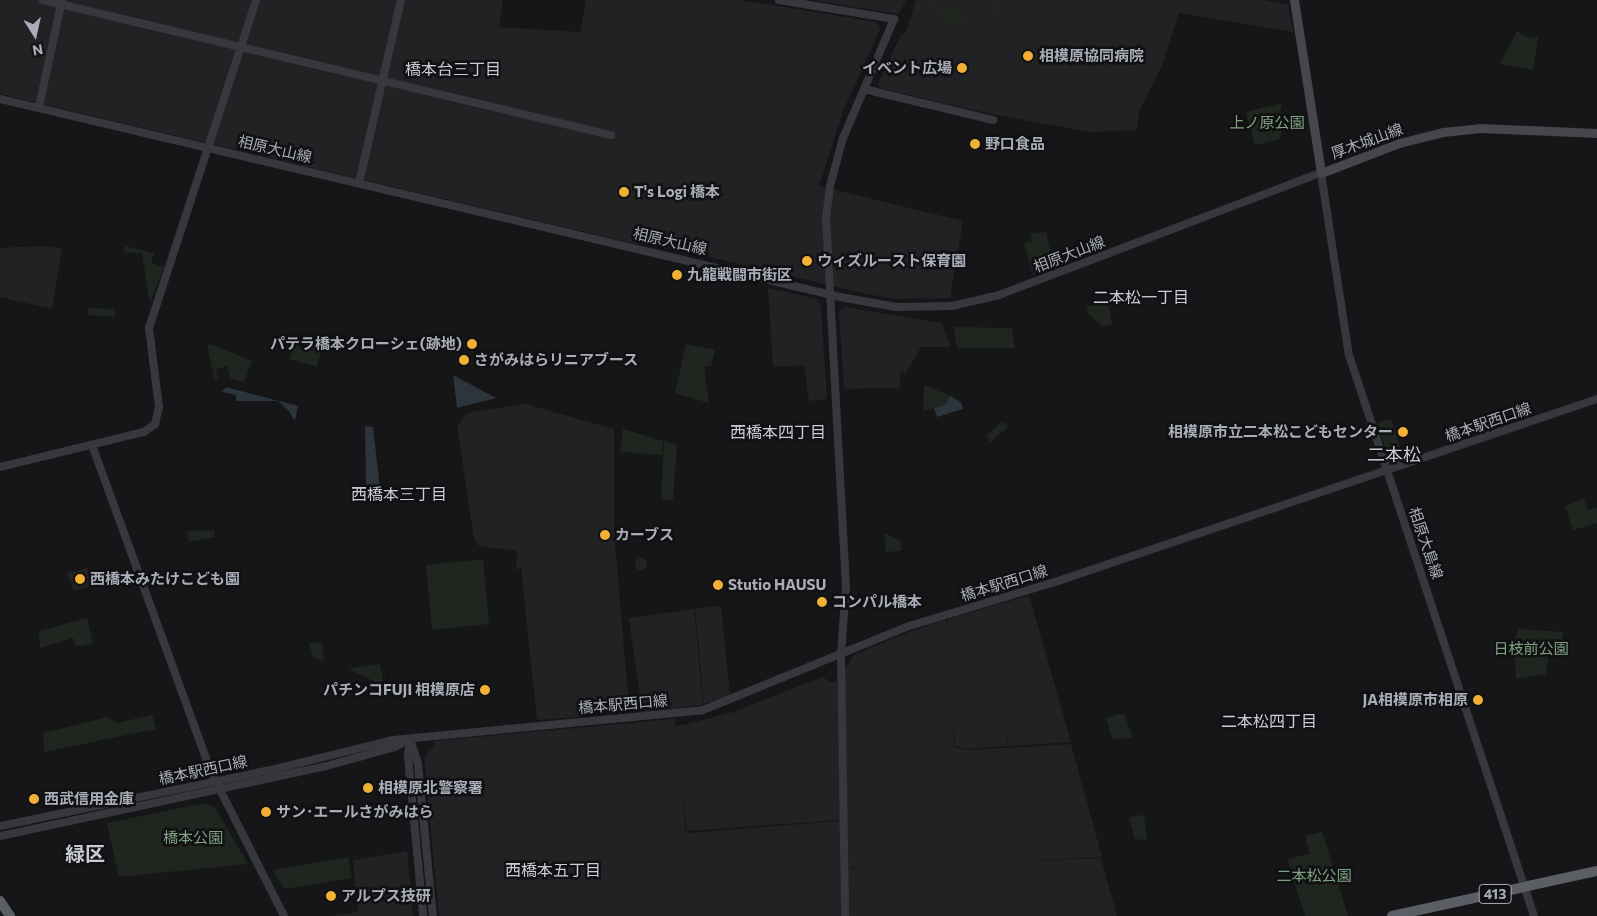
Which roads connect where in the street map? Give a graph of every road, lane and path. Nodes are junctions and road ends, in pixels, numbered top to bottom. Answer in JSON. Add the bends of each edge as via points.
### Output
{"nodes":[{"id":1,"x":43,"y":0,"type":"edge"},
{"id":2,"x":256,"y":0,"type":"edge"},
{"id":3,"x":402,"y":0,"type":"edge"},
{"id":4,"x":779,"y":0,"type":"edge"},
{"id":5,"x":1294,"y":0,"type":"edge"},
{"id":6,"x":62,"y":2,"type":"edge"},
{"id":7,"x":240,"y":47,"type":"junction"},
{"id":8,"x":384,"y":80,"type":"junction"},
{"id":9,"x":864,"y":89,"type":"junction"},
{"id":10,"x":0,"y":99,"type":"edge"},
{"id":11,"x":39,"y":107,"type":"junction"},
{"id":12,"x":993,"y":120,"type":"dead end"},
{"id":13,"x":1597,"y":133,"type":"edge"},
{"id":14,"x":611,"y":135,"type":"dead end"},
{"id":15,"x":207,"y":147,"type":"junction"},
{"id":16,"x":1321,"y":173,"type":"junction"},
{"id":17,"x":359,"y":183,"type":"junction"},
{"id":18,"x":828,"y":294,"type":"junction"},
{"id":19,"x":1597,"y":399,"type":"edge"},
{"id":20,"x":92,"y":445,"type":"junction"},
{"id":21,"x":0,"y":467,"type":"edge"},
{"id":22,"x":1387,"y":470,"type":"junction"},
{"id":23,"x":841,"y":654,"type":"junction"},
{"id":24,"x":410,"y":739,"type":"junction"},
{"id":25,"x":215,"y":782,"type":"junction"},
{"id":26,"x":219,"y":790,"type":"junction"},
{"id":27,"x":0,"y":826,"type":"edge"},
{"id":28,"x":0,"y":836,"type":"edge"},
{"id":29,"x":1597,"y":871,"type":"edge"},
{"id":30,"x":1524,"y":887,"type":"junction"},
{"id":31,"x":0,"y":901,"type":"edge"},
{"id":32,"x":0,"y":908,"type":"edge"},
{"id":33,"x":4,"y":916,"type":"edge"},
{"id":34,"x":10,"y":916,"type":"edge"},
{"id":35,"x":284,"y":916,"type":"edge"},
{"id":36,"x":423,"y":916,"type":"edge"},
{"id":37,"x":433,"y":916,"type":"edge"},
{"id":38,"x":845,"y":916,"type":"edge"},
{"id":39,"x":1392,"y":916,"type":"edge"},
{"id":40,"x":1534,"y":916,"type":"edge"}],
"edges":[{"from":1,"to":6,"type":"street"},
{"from":2,"to":7,"type":"street"},
{"from":3,"to":8,"type":"street"},
{"from":4,"to":9,"type":"street","via":[[894,19]]},
{"from":5,"to":16,"type":"main road","name":"厚木城山線"},
{"from":6,"to":7,"type":"street"},
{"from":6,"to":11,"type":"street"},
{"from":7,"to":8,"type":"street"},
{"from":7,"to":15,"type":"street"},
{"from":8,"to":14,"type":"street"},
{"from":8,"to":17,"type":"street"},
{"from":9,"to":12,"type":"street"},
{"from":9,"to":18,"type":"street","via":[[843,138],[830,186],[825,228]]},
{"from":10,"to":11,"type":"street","name":"相原大山線"},
{"from":11,"to":15,"type":"street","name":"相原大山線"},
{"from":13,"to":16,"type":"main road","name":"厚木城山線","via":[[1480,128],[1443,132],[1399,143]]},
{"from":15,"to":17,"type":"street","name":"相原大山線"},
{"from":15,"to":20,"type":"street","via":[[149,328],[159,407],[157,420],[144,432]]},
{"from":16,"to":18,"type":"street","name":"相原大山線","via":[[1032,283],[972,302],[896,307]]},
{"from":16,"to":22,"type":"street","name":"相原大島線","via":[[1347,348]]},
{"from":17,"to":18,"type":"street","name":"相原大山線"},
{"from":18,"to":23,"type":"street","via":[[842,465],[846,587]]},
{"from":19,"to":22,"type":"street","name":"橋本駅西口線"},
{"from":20,"to":21,"type":"street"},
{"from":20,"to":25,"type":"street"},
{"from":22,"to":23,"type":"street","name":"橋本駅西口線","via":[[1031,590],[909,626]]},
{"from":22,"to":30,"type":"street","name":"相原大島線"},
{"from":23,"to":24,"type":"street","name":"橋本駅西口線","via":[[728,702],[695,711]]},
{"from":23,"to":38,"type":"street"},
{"from":24,"to":25,"type":"street","name":"橋本駅西口線","via":[[393,740]]},
{"from":24,"to":26,"type":"street","name":"橋本駅西口線","via":[[362,757]]},
{"from":24,"to":36,"type":"street","via":[[408,756]]},
{"from":24,"to":37,"type":"street","via":[[418,764]]},
{"from":25,"to":26,"type":"street"},
{"from":25,"to":27,"type":"street","name":"橋本駅西口線"},
{"from":26,"to":28,"type":"street","name":"橋本駅西口線"},
{"from":26,"to":35,"type":"street"},
{"from":29,"to":30,"type":"highway","number":"413"},
{"from":30,"to":39,"type":"highway","number":"413"},
{"from":30,"to":40,"type":"street","name":"相原大島線"},
{"from":31,"to":34,"type":"highway"},
{"from":32,"to":33,"type":"highway"}]}
